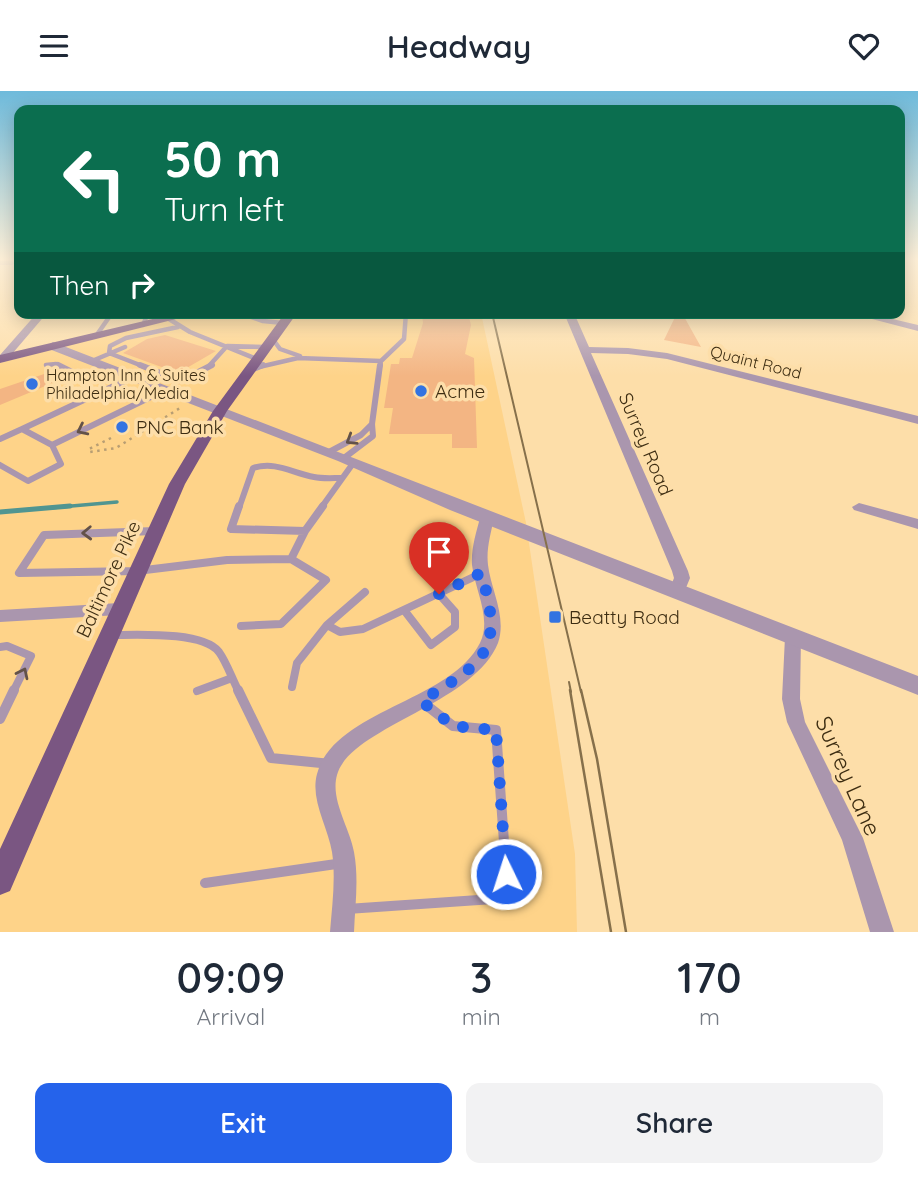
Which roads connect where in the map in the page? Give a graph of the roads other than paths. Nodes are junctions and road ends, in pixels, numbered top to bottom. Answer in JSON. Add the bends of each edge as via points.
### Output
{"nodes":[{"id":1,"x":37,"y":319,"type":"edge"},
{"id":2,"x":108,"y":319,"type":"edge"},
{"id":3,"x":286,"y":319,"type":"edge"},
{"id":4,"x":404,"y":319,"type":"edge"},
{"id":5,"x":571,"y":319,"type":"edge"},
{"id":6,"x":880,"y":319,"type":"edge"},
{"id":7,"x":173,"y":320,"type":"edge"},
{"id":8,"x":146,"y":324,"type":"edge"},
{"id":9,"x":918,"y":328,"type":"edge"},
{"id":10,"x":96,"y":336,"type":"junction"},
{"id":11,"x":133,"y":341,"type":"dead end"},
{"id":12,"x":269,"y":343,"type":"junction"},
{"id":13,"x":53,"y":346,"type":"junction"},
{"id":14,"x":227,"y":346,"type":"junction"},
{"id":15,"x":122,"y":347,"type":"dead end"},
{"id":16,"x":584,"y":350,"type":"junction"},
{"id":17,"x":307,"y":358,"type":"junction"},
{"id":18,"x":1,"y":359,"type":"edge"},
{"id":19,"x":111,"y":361,"type":"junction"},
{"id":20,"x":381,"y":361,"type":"junction"},
{"id":21,"x":46,"y":365,"type":"dead end"},
{"id":22,"x":255,"y":365,"type":"junction"},
{"id":23,"x":133,"y":377,"type":"junction"},
{"id":24,"x":165,"y":390,"type":"junction"},
{"id":25,"x":220,"y":411,"type":"junction"},
{"id":26,"x":918,"y":420,"type":"edge"},
{"id":27,"x":372,"y":424,"type":"junction"},
{"id":28,"x":22,"y":429,"type":"junction"},
{"id":29,"x":0,"y":439,"type":"edge"},
{"id":30,"x":52,"y":445,"type":"junction"},
{"id":31,"x":343,"y":457,"type":"junction"},
{"id":32,"x":0,"y":465,"type":"edge"},
{"id":33,"x":342,"y":478,"type":"junction"},
{"id":34,"x":859,"y":507,"type":"dead end"},
{"id":35,"x":487,"y":518,"type":"junction"},
{"id":36,"x":918,"y":524,"type":"edge"},
{"id":37,"x":155,"y":531,"type":"junction"},
{"id":38,"x":305,"y":531,"type":"junction"},
{"id":39,"x":291,"y":559,"type":"junction"},
{"id":40,"x":137,"y":571,"type":"junction"},
{"id":41,"x":481,"y":573,"type":"junction"},
{"id":42,"x":677,"y":591,"type":"junction"},
{"id":43,"x":365,"y":592,"type":"dead end"},
{"id":44,"x":439,"y":594,"type":"junction"},
{"id":45,"x":119,"y":609,"type":"junction"},
{"id":46,"x":404,"y":610,"type":"junction"},
{"id":47,"x":0,"y":616,"type":"edge"},
{"id":48,"x":327,"y":625,"type":"junction"},
{"id":49,"x":240,"y":626,"type":"dead end"},
{"id":50,"x":108,"y":635,"type":"junction"},
{"id":51,"x":793,"y":636,"type":"junction"},
{"id":52,"x":0,"y":647,"type":"edge"},
{"id":53,"x":232,"y":678,"type":"junction"},
{"id":54,"x":918,"y":686,"type":"edge"},
{"id":55,"x":292,"y":687,"type":"dead end"},
{"id":56,"x":197,"y":691,"type":"dead end"},
{"id":57,"x":421,"y":701,"type":"junction"},
{"id":58,"x":0,"y":719,"type":"edge"},
{"id":59,"x":331,"y":764,"type":"junction"},
{"id":60,"x":343,"y":863,"type":"junction"},
{"id":61,"x":0,"y":881,"type":"edge"},
{"id":62,"x":205,"y":883,"type":"dead end"},
{"id":63,"x":343,"y":910,"type":"junction"},
{"id":64,"x":342,"y":932,"type":"edge"},
{"id":65,"x":882,"y":932,"type":"edge"}],
"edges":[{"from":1,"to":18,"type":"street"},
{"from":2,"to":10,"type":"lane"},
{"from":3,"to":12,"type":"main road","name":"Baltimore Pike"},
{"from":4,"to":20,"type":"lane","via":[[404,341]]},
{"from":5,"to":16,"type":"street","name":"Surrey Road"},
{"from":6,"to":9,"type":"street"},
{"from":7,"to":8,"type":"main road"},
{"from":7,"to":14,"type":"lane"},
{"from":8,"to":10,"type":"main road"},
{"from":8,"to":11,"type":"lane"},
{"from":8,"to":19,"type":"lane","via":[[110,346]]},
{"from":10,"to":13,"type":"main road"},
{"from":12,"to":14,"type":"lane"},
{"from":12,"to":17,"type":"lane"},
{"from":12,"to":22,"type":"main road","name":"Baltimore Pike"},
{"from":13,"to":18,"type":"main road"},
{"from":13,"to":19,"type":"street","via":[[92,361]]},
{"from":14,"to":19,"type":"lane","via":[[212,365],[181,381]]},
{"from":14,"to":22,"type":"lane","via":[[242,350]]},
{"from":15,"to":19,"type":"lane"},
{"from":16,"to":26,"type":"street","name":"Quaint Road","via":[[667,356]]},
{"from":16,"to":42,"type":"street","name":"Surrey Road","via":[[680,571]]},
{"from":17,"to":20,"type":"lane"},
{"from":17,"to":22,"type":"lane"},
{"from":19,"to":21,"type":"lane","via":[[88,380]]},
{"from":19,"to":23,"type":"street"},
{"from":20,"to":27,"type":"lane"},
{"from":22,"to":25,"type":"main road","name":"Baltimore Pike"},
{"from":23,"to":24,"type":"street"},
{"from":23,"to":28,"type":"lane"},
{"from":24,"to":25,"type":"street"},
{"from":24,"to":30,"type":"lane","one_way":true},
{"from":25,"to":31,"type":"street"},
{"from":25,"to":37,"type":"main road","name":"Baltimore Pike"},
{"from":27,"to":31,"type":"lane","one_way":true,"via":[[352,440]]},
{"from":27,"to":31,"type":"lane","via":[[373,436]]},
{"from":28,"to":29,"type":"lane"},
{"from":28,"to":30,"type":"lane"},
{"from":30,"to":32,"type":"lane","via":[[61,464],[28,481]]},
{"from":31,"to":33,"type":"lane"},
{"from":31,"to":35,"type":"street"},
{"from":33,"to":38,"type":"lane"},
{"from":33,"to":38,"type":"lane","via":[[314,478],[276,464],[253,468],[231,529]]},
{"from":34,"to":36,"type":"street"},
{"from":35,"to":41,"type":"street"},
{"from":35,"to":42,"type":"street"},
{"from":37,"to":40,"type":"main road","name":"Baltimore Pike"},
{"from":37,"to":40,"type":"lane","one_way":true,"via":[[44,535],[19,573]]},
{"from":38,"to":39,"type":"lane"},
{"from":39,"to":40,"type":"lane","via":[[228,560]]},
{"from":39,"to":49,"type":"lane","via":[[326,580],[281,624]]},
{"from":40,"to":45,"type":"main road","name":"Baltimore Pike"},
{"from":41,"to":44,"type":"lane"},
{"from":41,"to":57,"type":"street","via":[[491,607],[489,645],[469,669]]},
{"from":42,"to":51,"type":"street"},
{"from":43,"to":48,"type":"lane"},
{"from":44,"to":46,"type":"lane"},
{"from":44,"to":46,"type":"lane","via":[[455,612],[455,627],[431,645]]},
{"from":45,"to":47,"type":"street"},
{"from":45,"to":50,"type":"main road","name":"Baltimore Pike"},
{"from":46,"to":48,"type":"lane","via":[[363,629],[340,632]]},
{"from":48,"to":55,"type":"lane","via":[[297,663]]},
{"from":50,"to":53,"type":"lane","via":[[160,635],[205,643],[218,650]]},
{"from":50,"to":61,"type":"main road","name":"Baltimore Pike"},
{"from":51,"to":54,"type":"street"},
{"from":51,"to":65,"type":"street","name":"Surrey Lane","via":[[791,699],[796,722],[852,838]]},
{"from":58,"to":52,"type":"lane","one_way":true,"via":[[31,656]]},
{"from":53,"to":56,"type":"lane"},
{"from":53,"to":59,"type":"lane","via":[[271,758]]},
{"from":57,"to":59,"type":"street","via":[[344,747]]},
{"from":57,"to":63,"type":"lane","via":[[453,726],[496,730],[508,898]]},
{"from":59,"to":60,"type":"street","via":[[327,796]]},
{"from":60,"to":62,"type":"lane"},
{"from":60,"to":63,"type":"street"},
{"from":63,"to":64,"type":"street"}]}
